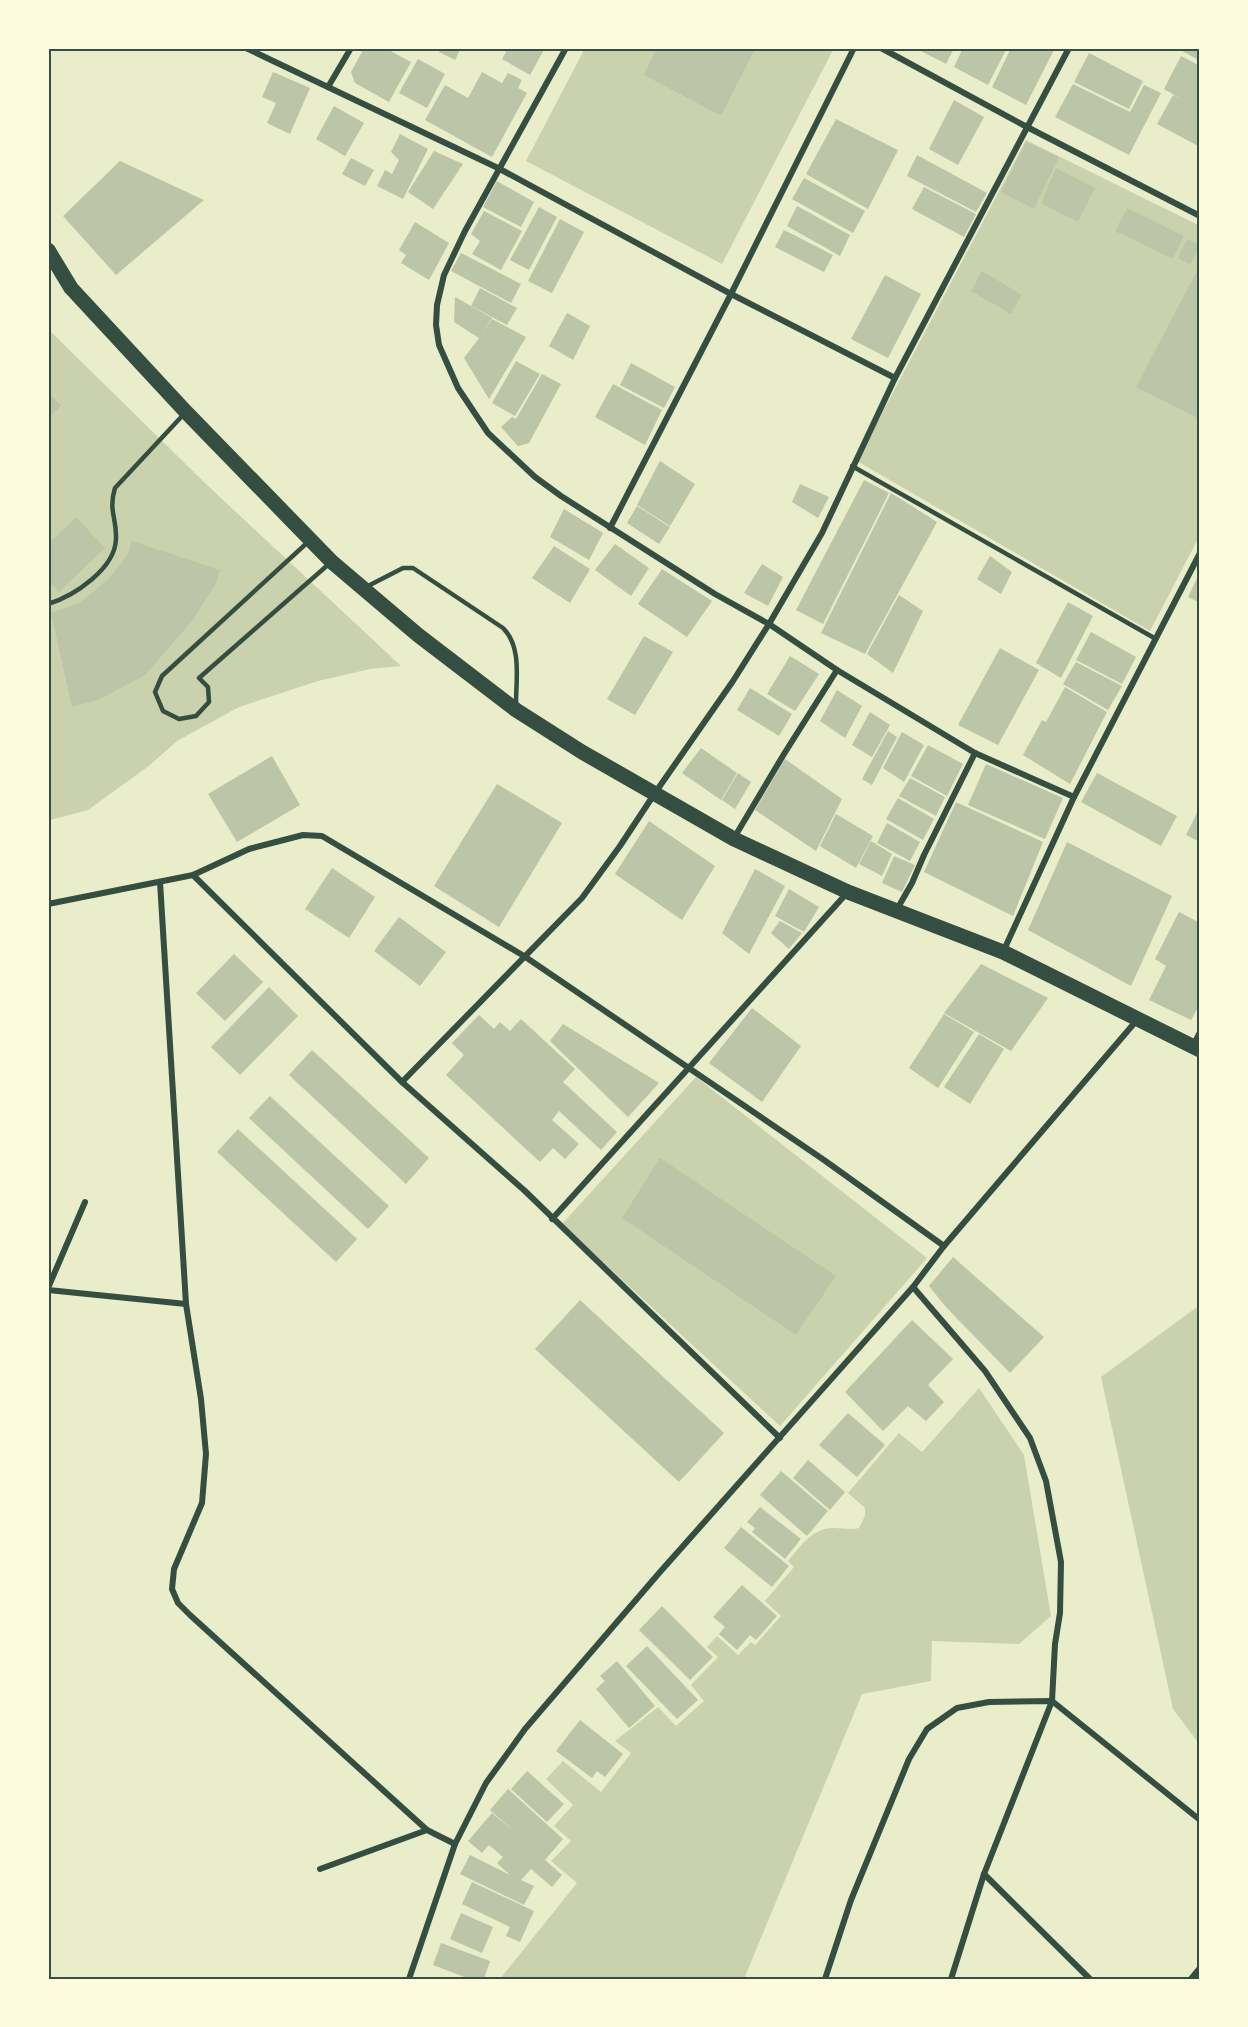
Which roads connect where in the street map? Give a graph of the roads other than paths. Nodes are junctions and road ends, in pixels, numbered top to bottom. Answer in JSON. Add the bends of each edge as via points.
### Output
{"nodes":[{"id":1,"x":246,"y":48,"type":"edge"},
{"id":2,"x":351,"y":48,"type":"edge"},
{"id":3,"x":566,"y":48,"type":"edge"},
{"id":4,"x":854,"y":48,"type":"edge"},
{"id":5,"x":880,"y":48,"type":"edge"},
{"id":6,"x":1069,"y":48,"type":"edge"},
{"id":7,"x":328,"y":87,"type":"junction"},
{"id":8,"x":1027,"y":128,"type":"junction"},
{"id":9,"x":498,"y":168,"type":"junction"},
{"id":10,"x":1200,"y":216,"type":"edge"},
{"id":11,"x":48,"y":250,"type":"edge"},
{"id":12,"x":48,"y":275,"type":"edge"},
{"id":13,"x":70,"y":288,"type":"junction"},
{"id":14,"x":731,"y":294,"type":"junction"},
{"id":15,"x":895,"y":378,"type":"junction"},
{"id":16,"x":186,"y":412,"type":"junction"},
{"id":17,"x":852,"y":466,"type":"junction"},
{"id":18,"x":610,"y":528,"type":"junction"},
{"id":19,"x":310,"y":540,"type":"junction"},
{"id":20,"x":1200,"y":553,"type":"edge"},
{"id":21,"x":332,"y":562,"type":"junction"},
{"id":22,"x":363,"y":588,"type":"junction"},
{"id":23,"x":48,"y":604,"type":"edge"},
{"id":24,"x":769,"y":624,"type":"junction"},
{"id":25,"x":1156,"y":639,"type":"junction"},
{"id":26,"x":837,"y":670,"type":"junction"},
{"id":27,"x":516,"y":710,"type":"junction"},
{"id":28,"x":975,"y":753,"type":"junction"},
{"id":29,"x":655,"y":793,"type":"junction"},
{"id":30,"x":1074,"y":797,"type":"junction"},
{"id":31,"x":734,"y":839,"type":"junction"},
{"id":32,"x":193,"y":875,"type":"junction"},
{"id":33,"x":160,"y":882,"type":"junction"},
{"id":34,"x":848,"y":892,"type":"junction"},
{"id":35,"x":48,"y":904,"type":"edge"},
{"id":36,"x":896,"y":912,"type":"junction"},
{"id":37,"x":1003,"y":952,"type":"junction"},
{"id":38,"x":524,"y":956,"type":"junction"},
{"id":39,"x":1137,"y":1019,"type":"junction"},
{"id":40,"x":1200,"y":1032,"type":"edge"},
{"id":41,"x":1196,"y":1048,"type":"edge"},
{"id":42,"x":689,"y":1068,"type":"junction"},
{"id":43,"x":402,"y":1082,"type":"junction"},
{"id":44,"x":85,"y":1202,"type":"dead end"},
{"id":45,"x":552,"y":1219,"type":"junction"},
{"id":46,"x":944,"y":1246,"type":"junction"},
{"id":47,"x":913,"y":1287,"type":"junction"},
{"id":48,"x":48,"y":1289,"type":"edge"},
{"id":49,"x":186,"y":1304,"type":"junction"},
{"id":50,"x":780,"y":1438,"type":"junction"},
{"id":51,"x":1052,"y":1701,"type":"junction"},
{"id":52,"x":1200,"y":1820,"type":"edge"},
{"id":53,"x":427,"y":1830,"type":"junction"},
{"id":54,"x":455,"y":1844,"type":"junction"},
{"id":55,"x":320,"y":1869,"type":"dead end"},
{"id":56,"x":984,"y":1874,"type":"junction"},
{"id":57,"x":1200,"y":1968,"type":"edge"},
{"id":58,"x":409,"y":1979,"type":"edge"},
{"id":59,"x":825,"y":1979,"type":"edge"},
{"id":60,"x":951,"y":1979,"type":"edge"},
{"id":61,"x":1090,"y":1979,"type":"edge"},
{"id":62,"x":1191,"y":1979,"type":"edge"}],
"edges":[{"from":1,"to":7,"type":"street"},
{"from":2,"to":7,"type":"street"},
{"from":3,"to":9,"type":"street"},
{"from":4,"to":14,"type":"street"},
{"from":5,"to":8,"type":"street"},
{"from":6,"to":8,"type":"street"},
{"from":7,"to":9,"type":"street"},
{"from":8,"to":10,"type":"street"},
{"from":8,"to":15,"type":"street"},
{"from":9,"to":14,"type":"street"},
{"from":9,"to":18,"type":"street","via":[[444,274],[437,305],[439,345],[458,388],[488,433],[536,477]]},
{"from":11,"to":13,"type":"main road"},
{"from":12,"to":13,"type":"main road"},
{"from":13,"to":16,"type":"main road"},
{"from":14,"to":15,"type":"street"},
{"from":14,"to":18,"type":"street"},
{"from":15,"to":17,"type":"street"},
{"from":16,"to":19,"type":"main road"},
{"from":16,"to":23,"type":"lane","via":[[115,488],[111,502],[116,540],[111,558],[84,586],[65,599]]},
{"from":17,"to":24,"type":"street","via":[[822,533]]},
{"from":17,"to":25,"type":"lane"},
{"from":18,"to":24,"type":"street"},
{"from":19,"to":21,"type":"main road"},
{"from":19,"to":21,"type":"lane","via":[[162,676],[155,692],[163,711],[178,719],[196,716],[209,702],[208,687],[199,678]]},
{"from":20,"to":25,"type":"street"},
{"from":21,"to":22,"type":"main road"},
{"from":22,"to":27,"type":"main road"},
{"from":22,"to":27,"type":"lane","via":[[403,568],[413,568],[503,628],[516,648]]},
{"from":24,"to":26,"type":"street"},
{"from":24,"to":29,"type":"street"},
{"from":25,"to":30,"type":"street"},
{"from":26,"to":28,"type":"street"},
{"from":26,"to":31,"type":"street"},
{"from":27,"to":29,"type":"main road"},
{"from":28,"to":30,"type":"street"},
{"from":28,"to":36,"type":"street"},
{"from":29,"to":31,"type":"main road"},
{"from":29,"to":38,"type":"street","via":[[582,898]]},
{"from":30,"to":37,"type":"street"},
{"from":31,"to":34,"type":"main road"},
{"from":32,"to":33,"type":"street"},
{"from":32,"to":38,"type":"street","via":[[249,849],[303,835],[322,836]]},
{"from":32,"to":43,"type":"street"},
{"from":33,"to":35,"type":"street"},
{"from":33,"to":49,"type":"street"},
{"from":34,"to":36,"type":"main road"},
{"from":34,"to":42,"type":"street"},
{"from":36,"to":37,"type":"main road"},
{"from":37,"to":39,"type":"main road"},
{"from":38,"to":42,"type":"street"},
{"from":38,"to":43,"type":"street"},
{"from":39,"to":41,"type":"main road"},
{"from":39,"to":46,"type":"street"},
{"from":40,"to":41,"type":"street"},
{"from":42,"to":45,"type":"street"},
{"from":42,"to":46,"type":"street"},
{"from":43,"to":45,"type":"street"},
{"from":44,"to":48,"type":"street"},
{"from":45,"to":50,"type":"street"},
{"from":46,"to":47,"type":"street"},
{"from":47,"to":50,"type":"street"},
{"from":47,"to":51,"type":"street","via":[[985,1371],[1030,1438],[1046,1481],[1061,1562]]},
{"from":48,"to":49,"type":"street"},
{"from":49,"to":53,"type":"street","via":[[206,1454],[202,1503],[174,1569],[172,1589],[178,1603]]},
{"from":50,"to":54,"type":"street","via":[[525,1729],[486,1783]]},
{"from":51,"to":52,"type":"street"},
{"from":51,"to":56,"type":"street"},
{"from":51,"to":59,"type":"street","via":[[957,1707],[927,1729],[909,1759],[851,1900]]},
{"from":53,"to":54,"type":"street"},
{"from":53,"to":55,"type":"street"},
{"from":54,"to":58,"type":"street"},
{"from":56,"to":60,"type":"street"},
{"from":56,"to":61,"type":"street"},
{"from":57,"to":62,"type":"street"}]}
